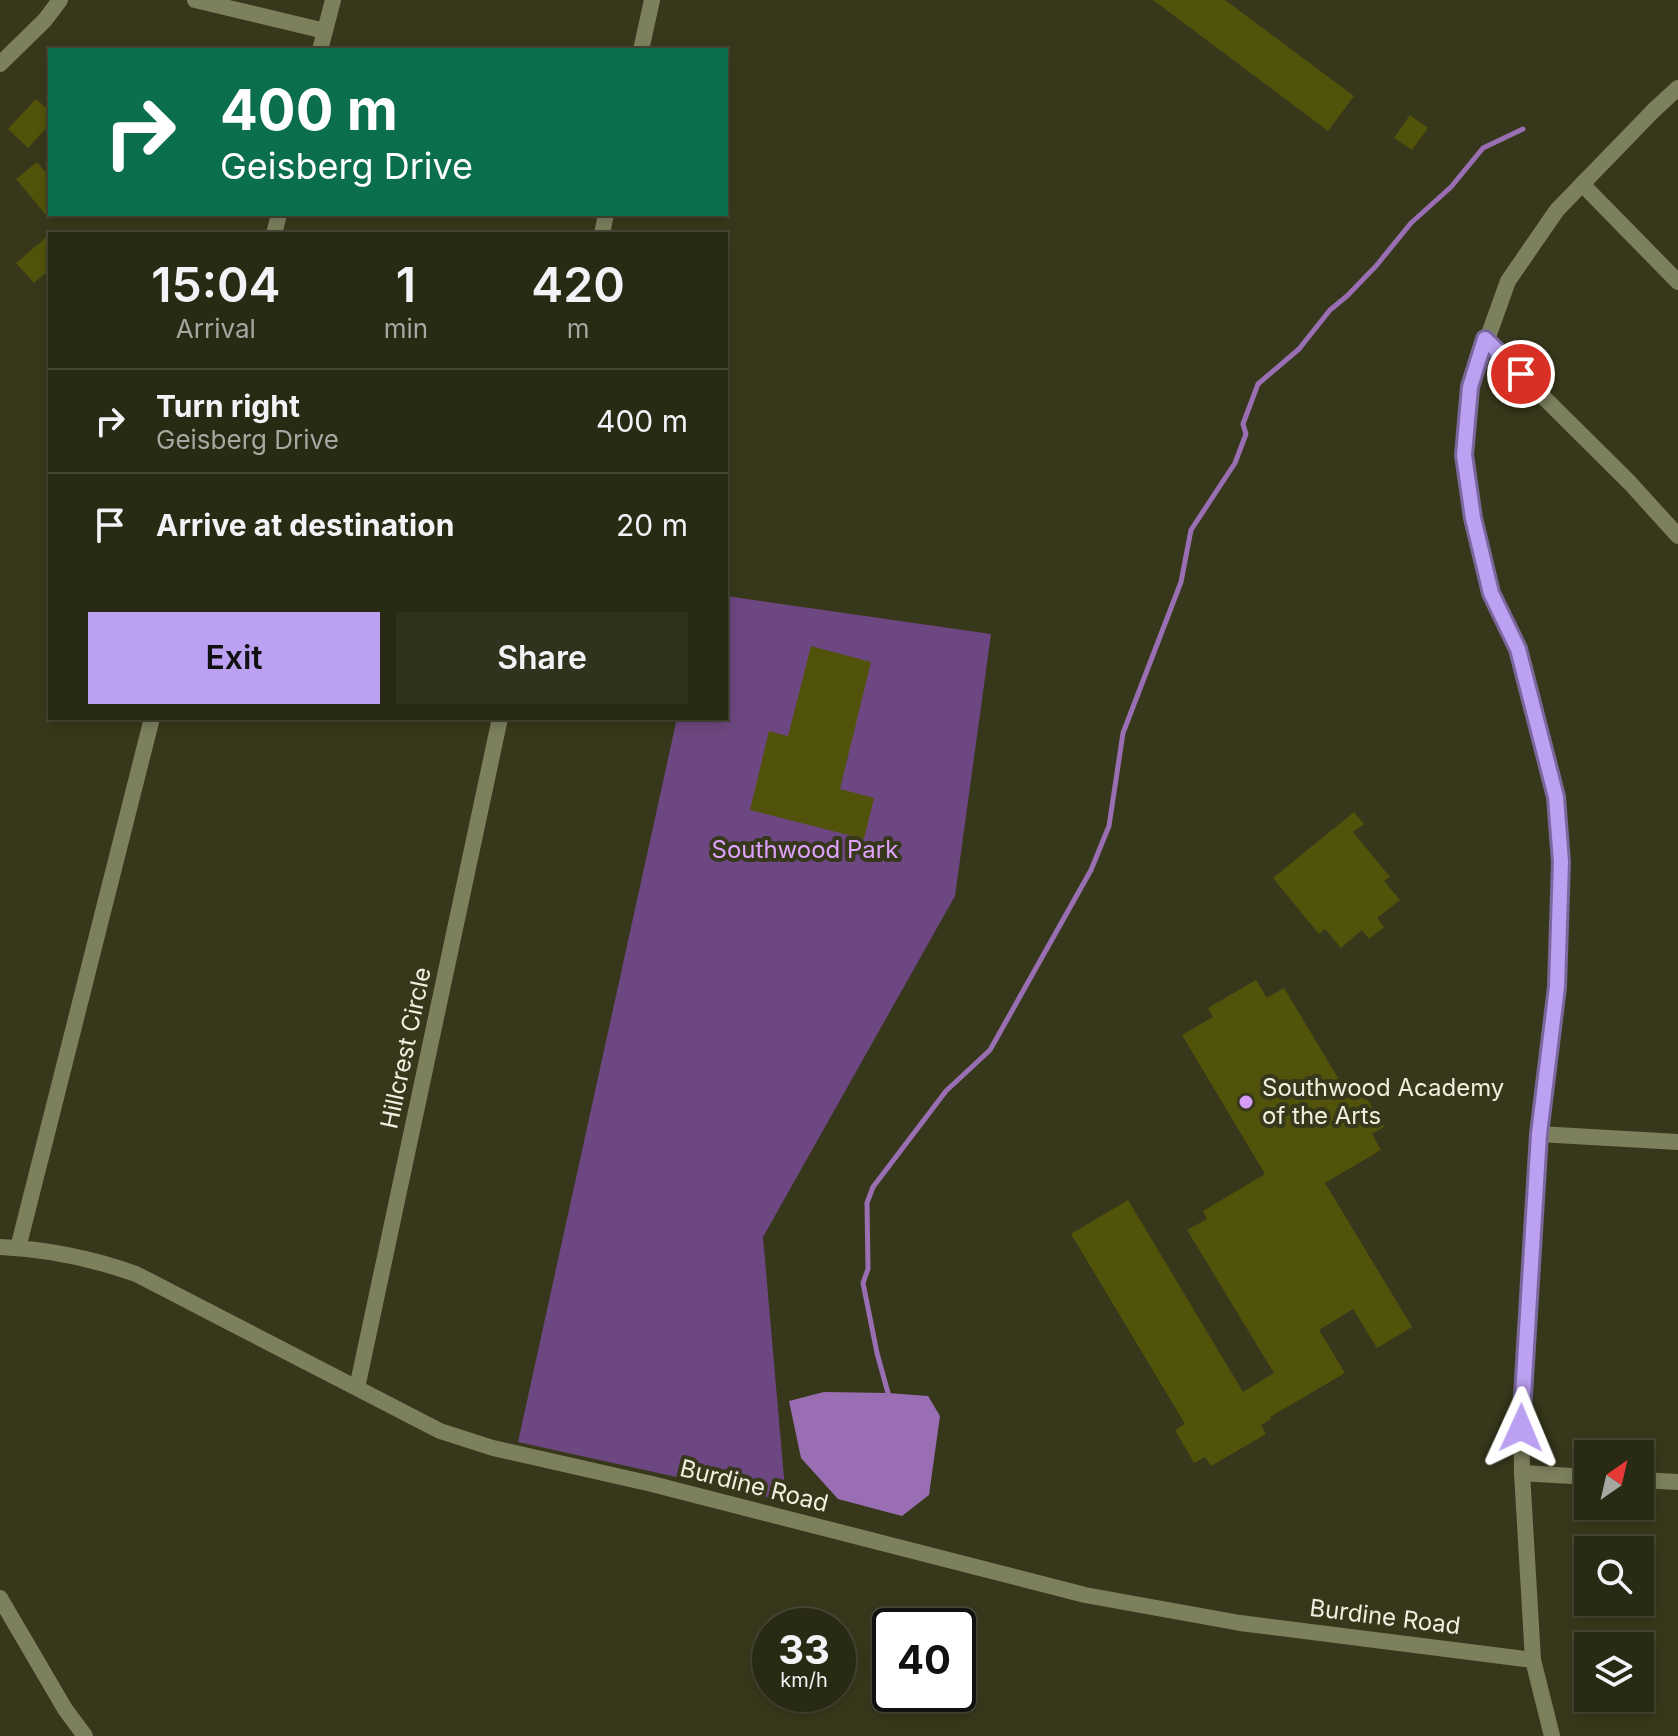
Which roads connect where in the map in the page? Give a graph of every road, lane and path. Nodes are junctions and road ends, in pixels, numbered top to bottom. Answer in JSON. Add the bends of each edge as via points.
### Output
{"nodes":[{"id":1,"x":60,"y":0,"type":"edge"},
{"id":2,"x":195,"y":0,"type":"edge"},
{"id":3,"x":333,"y":0,"type":"edge"},
{"id":4,"x":652,"y":0,"type":"edge"},
{"id":5,"x":325,"y":31,"type":"junction"},
{"id":6,"x":321,"y":48,"type":"edge"},
{"id":7,"x":641,"y":48,"type":"edge"},
{"id":8,"x":0,"y":64,"type":"edge"},
{"id":9,"x":1678,"y":88,"type":"edge"},
{"id":10,"x":1582,"y":184,"type":"junction"},
{"id":11,"x":1678,"y":282,"type":"edge"},
{"id":12,"x":1485,"y":339,"type":"junction"},
{"id":13,"x":1678,"y":536,"type":"edge"},
{"id":14,"x":151,"y":720,"type":"edge"},
{"id":15,"x":500,"y":720,"type":"edge"},
{"id":16,"x":1539,"y":1134,"type":"junction"},
{"id":17,"x":1678,"y":1142,"type":"edge"},
{"id":18,"x":0,"y":1247,"type":"edge"},
{"id":19,"x":18,"y":1248,"type":"junction"},
{"id":20,"x":357,"y":1388,"type":"junction"},
{"id":21,"x":1522,"y":1473,"type":"junction"},
{"id":22,"x":1574,"y":1476,"type":"edge"},
{"id":23,"x":1654,"y":1481,"type":"edge"},
{"id":24,"x":1678,"y":1482,"type":"edge"},
{"id":25,"x":0,"y":1598,"type":"edge"},
{"id":26,"x":1533,"y":1660,"type":"junction"},
{"id":27,"x":85,"y":1736,"type":"edge"},
{"id":28,"x":1552,"y":1736,"type":"edge"}],
"edges":[{"from":1,"to":8,"type":"street"},
{"from":2,"to":5,"type":"street"},
{"from":3,"to":5,"type":"street"},
{"from":4,"to":7,"type":"street"},
{"from":5,"to":6,"type":"street"},
{"from":9,"to":10,"type":"street"},
{"from":10,"to":11,"type":"street"},
{"from":10,"to":12,"type":"street","via":[[1557,210],[1508,281]]},
{"from":12,"to":13,"type":"street"},
{"from":12,"to":16,"type":"street","via":[[1470,387],[1464,455],[1473,518],[1491,593],[1518,649],[1556,797],[1561,862],[1557,987]]},
{"from":14,"to":19,"type":"street"},
{"from":15,"to":20,"type":"street","name":"Hillcrest Circle"},
{"from":16,"to":17,"type":"street"},
{"from":16,"to":21,"type":"street","via":[[1521,1406]]},
{"from":18,"to":19,"type":"street","name":"Burdine Road"},
{"from":19,"to":20,"type":"street","name":"Burdine Road","via":[[92,1258],[136,1274]]},
{"from":20,"to":26,"type":"street","name":"Burdine Road","via":[[440,1431],[493,1448],[1085,1595],[1240,1623]]},
{"from":21,"to":22,"type":"street"},
{"from":21,"to":26,"type":"street"},
{"from":23,"to":24,"type":"street"},
{"from":25,"to":27,"type":"street"},
{"from":26,"to":28,"type":"street"}]}
